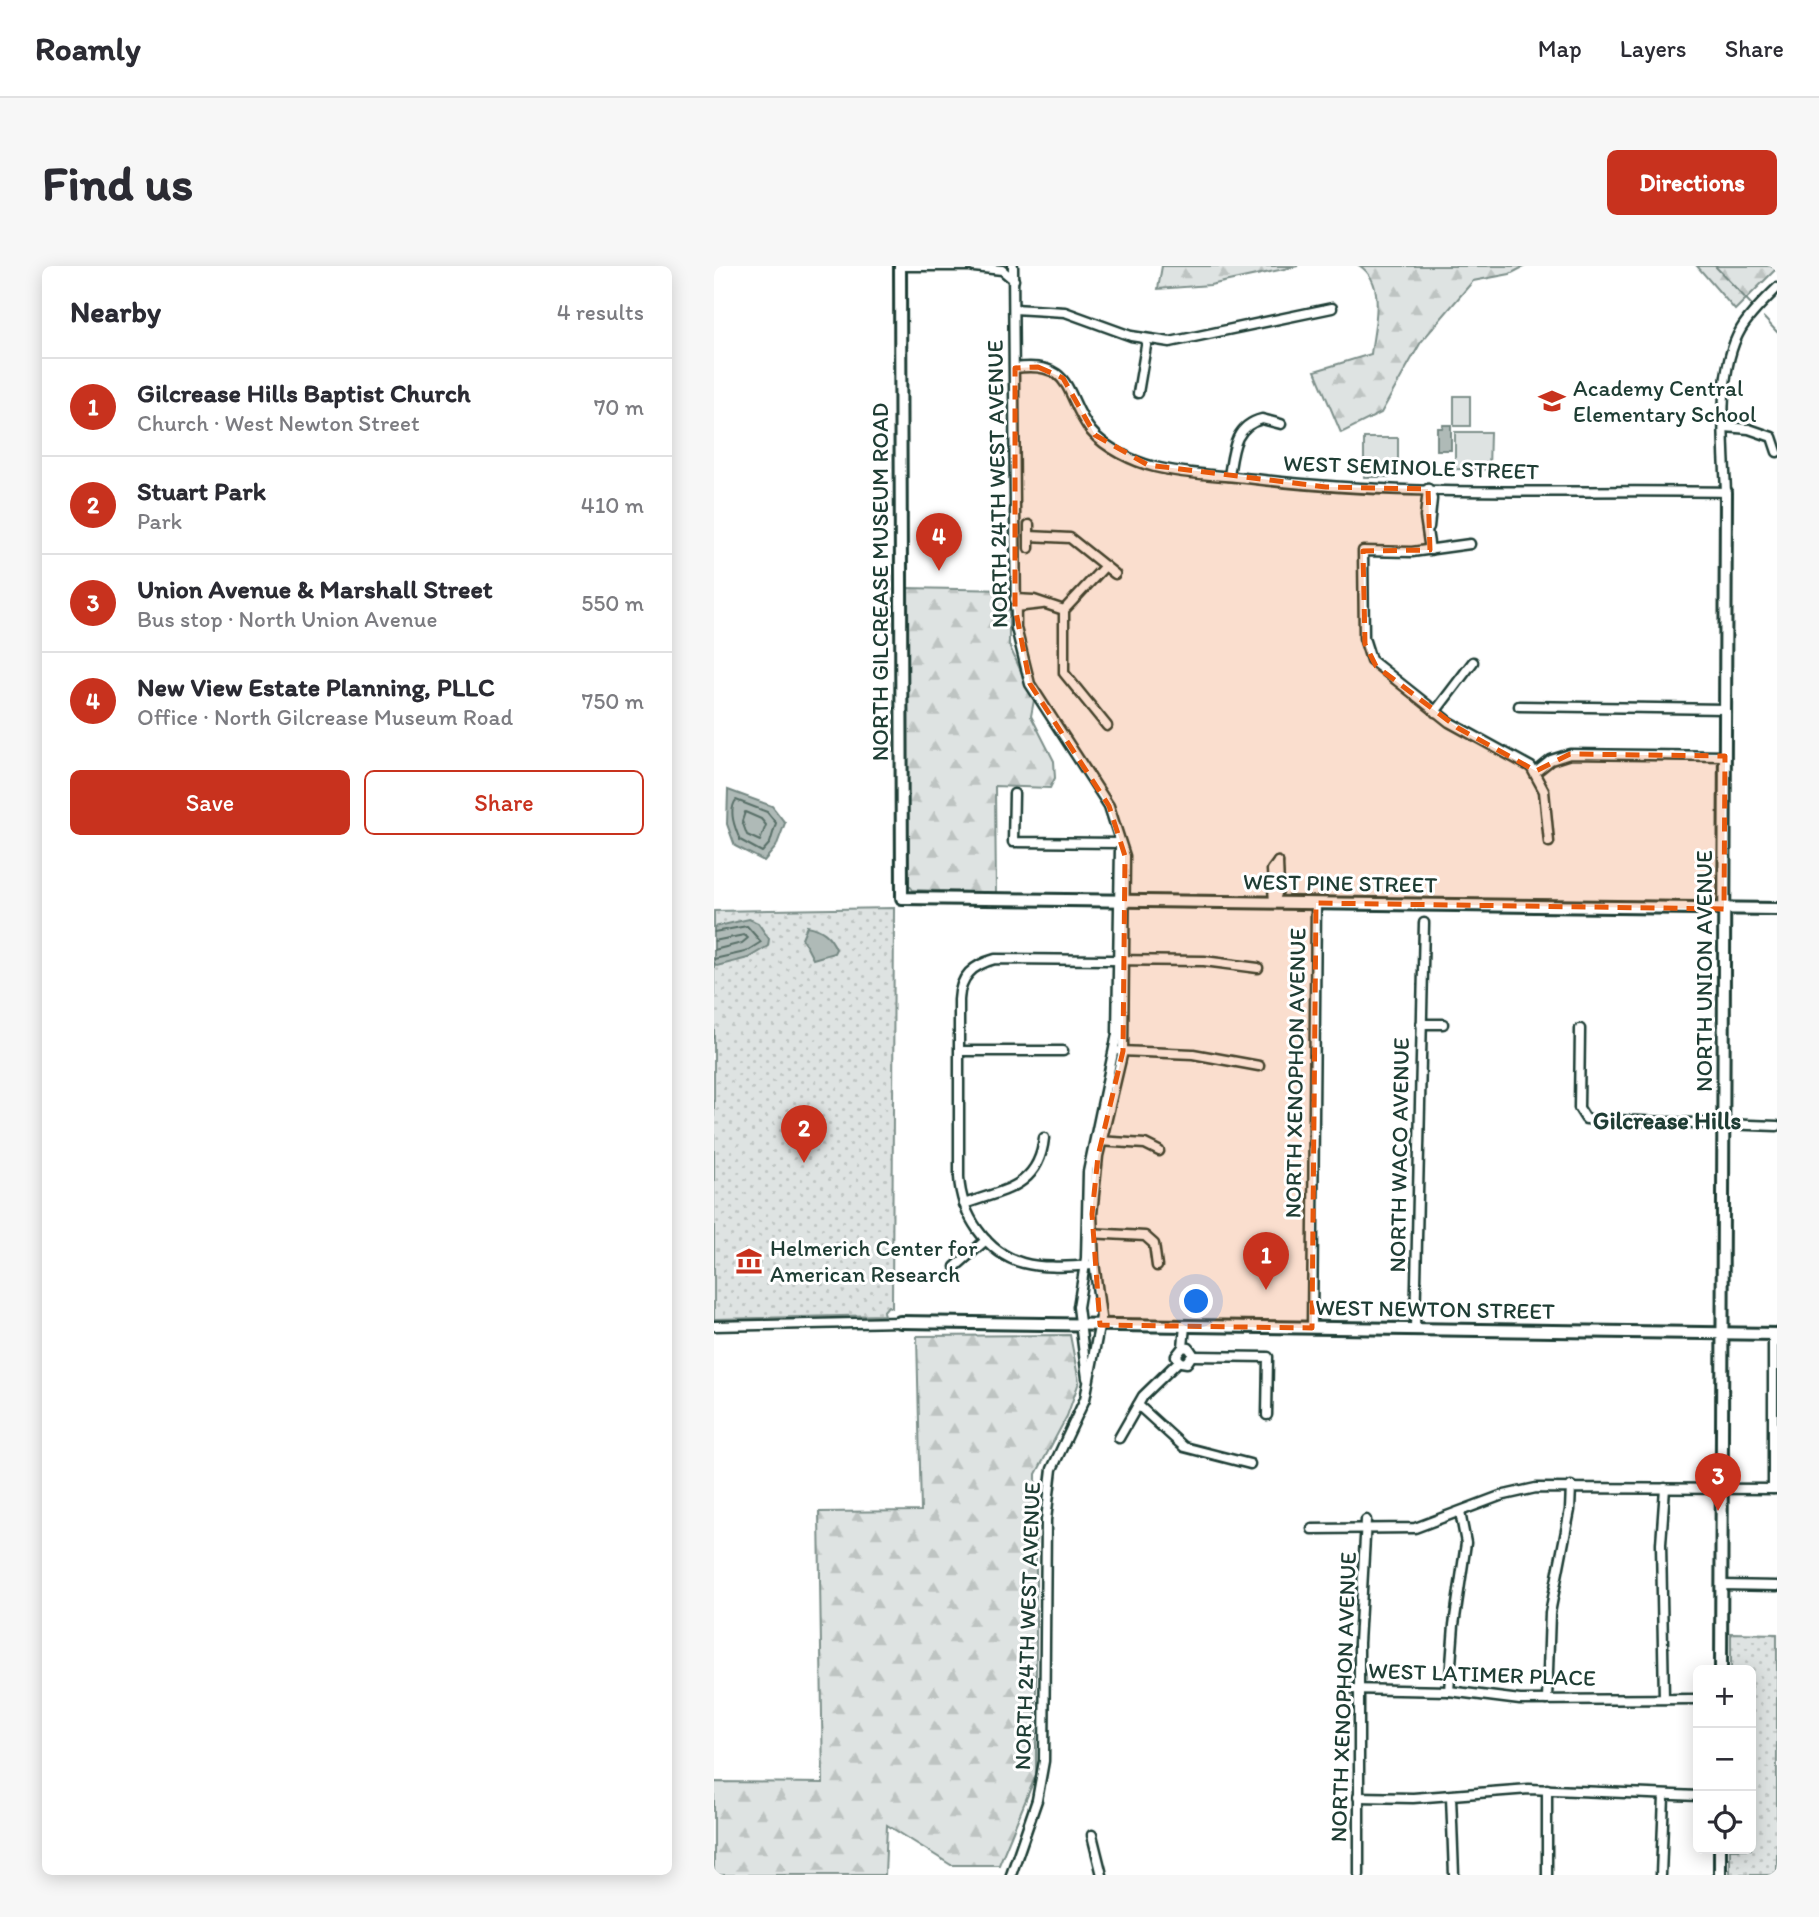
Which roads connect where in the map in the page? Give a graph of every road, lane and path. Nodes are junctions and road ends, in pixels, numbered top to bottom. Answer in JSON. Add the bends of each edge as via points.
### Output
{"nodes":[{"id":1,"x":900,"y":266,"type":"edge"},
{"id":2,"x":971,"y":266,"type":"edge"},
{"id":3,"x":1013,"y":266,"type":"edge"},
{"id":4,"x":1014,"y":280,"type":"junction"},
{"id":5,"x":1777,"y":288,"type":"edge"},
{"id":6,"x":1332,"y":308,"type":"dead end"},
{"id":7,"x":1014,"y":309,"type":"junction"},
{"id":8,"x":1147,"y":340,"type":"junction"},
{"id":9,"x":1015,"y":368,"type":"junction"},
{"id":10,"x":1138,"y":393,"type":"dead end"},
{"id":11,"x":1281,"y":424,"type":"dead end"},
{"id":12,"x":1725,"y":427,"type":"junction"},
{"id":13,"x":1777,"y":452,"type":"edge"},
{"id":14,"x":1229,"y":476,"type":"junction"},
{"id":15,"x":1428,"y":489,"type":"junction"},
{"id":16,"x":1726,"y":492,"type":"junction"},
{"id":17,"x":1029,"y":524,"type":"dead end"},
{"id":18,"x":1029,"y":536,"type":"junction"},
{"id":19,"x":1470,"y":544,"type":"dead end"},
{"id":20,"x":1029,"y":548,"type":"dead end"},
{"id":21,"x":1430,"y":550,"type":"junction"},
{"id":22,"x":1105,"y":566,"type":"junction"},
{"id":23,"x":1115,"y":574,"type":"dead end"},
{"id":24,"x":1015,"y":603,"type":"junction"},
{"id":25,"x":1064,"y":610,"type":"junction"},
{"id":26,"x":1473,"y":662,"type":"dead end"},
{"id":27,"x":1518,"y":706,"type":"dead end"},
{"id":28,"x":1726,"y":709,"type":"junction"},
{"id":29,"x":1436,"y":712,"type":"junction"},
{"id":30,"x":1107,"y":726,"type":"dead end"},
{"id":31,"x":1726,"y":756,"type":"junction"},
{"id":32,"x":1536,"y":772,"type":"junction"},
{"id":33,"x":1014,"y":794,"type":"dead end"},
{"id":34,"x":1549,"y":842,"type":"dead end"},
{"id":35,"x":1120,"y":843,"type":"junction"},
{"id":36,"x":902,"y":898,"type":"joint"},
{"id":37,"x":1122,"y":901,"type":"junction"},
{"id":38,"x":1316,"y":903,"type":"junction"},
{"id":39,"x":1724,"y":909,"type":"junction"},
{"id":40,"x":1777,"y":909,"type":"edge"},
{"id":41,"x":1423,"y":923,"type":"dead end"},
{"id":42,"x":1121,"y":960,"type":"junction"},
{"id":43,"x":1258,"y":968,"type":"dead end"},
{"id":44,"x":1421,"y":1024,"type":"junction"},
{"id":45,"x":1443,"y":1024,"type":"dead end"},
{"id":46,"x":1580,"y":1029,"type":"dead end"},
{"id":47,"x":960,"y":1051,"type":"junction"},
{"id":48,"x":1063,"y":1051,"type":"dead end"},
{"id":49,"x":1119,"y":1051,"type":"junction"},
{"id":50,"x":1259,"y":1066,"type":"dead end"},
{"id":51,"x":1725,"y":1124,"type":"junction"},
{"id":52,"x":1777,"y":1126,"type":"edge"},
{"id":53,"x":1044,"y":1138,"type":"dead end"},
{"id":54,"x":1098,"y":1141,"type":"junction"},
{"id":55,"x":1159,"y":1151,"type":"dead end"},
{"id":56,"x":964,"y":1204,"type":"junction"},
{"id":57,"x":1089,"y":1233,"type":"junction"},
{"id":58,"x":986,"y":1240,"type":"junction"},
{"id":59,"x":1089,"y":1266,"type":"junction"},
{"id":60,"x":1157,"y":1266,"type":"dead end"},
{"id":61,"x":955,"y":1267,"type":"dead end"},
{"id":62,"x":900,"y":1322,"type":"joint"},
{"id":63,"x":1078,"y":1324,"type":"junction"},
{"id":64,"x":1100,"y":1325,"type":"junction"},
{"id":65,"x":1185,"y":1325,"type":"junction"},
{"id":66,"x":714,"y":1326,"type":"edge"},
{"id":67,"x":1312,"y":1328,"type":"junction"},
{"id":68,"x":1415,"y":1329,"type":"junction"},
{"id":69,"x":1724,"y":1334,"type":"junction"},
{"id":70,"x":1775,"y":1334,"type":"edge"},
{"id":71,"x":1183,"y":1347,"type":"junction"},
{"id":72,"x":1193,"y":1356,"type":"junction"},
{"id":73,"x":1178,"y":1361,"type":"junction"},
{"id":74,"x":1088,"y":1381,"type":"junction"},
{"id":75,"x":1138,"y":1405,"type":"junction"},
{"id":76,"x":1267,"y":1415,"type":"dead end"},
{"id":77,"x":1119,"y":1438,"type":"dead end"},
{"id":78,"x":1250,"y":1464,"type":"dead end"},
{"id":79,"x":1571,"y":1486,"type":"junction"},
{"id":80,"x":1665,"y":1488,"type":"junction"},
{"id":81,"x":1722,"y":1488,"type":"junction"},
{"id":82,"x":1775,"y":1489,"type":"edge"},
{"id":83,"x":1460,"y":1512,"type":"junction"},
{"id":84,"x":1366,"y":1520,"type":"dead end"},
{"id":85,"x":1312,"y":1530,"type":"dead end"},
{"id":86,"x":1367,"y":1530,"type":"junction"},
{"id":87,"x":1721,"y":1585,"type":"junction"},
{"id":88,"x":1777,"y":1586,"type":"edge"},
{"id":89,"x":1721,"y":1665,"type":"edge"},
{"id":90,"x":1359,"y":1688,"type":"junction"},
{"id":91,"x":1348,"y":1689,"type":"dead end"},
{"id":92,"x":1449,"y":1691,"type":"junction"},
{"id":93,"x":1664,"y":1698,"type":"junction"},
{"id":94,"x":1693,"y":1699,"type":"edge"},
{"id":95,"x":1547,"y":1700,"type":"junction"},
{"id":96,"x":1547,"y":1789,"type":"junction"},
{"id":97,"x":1451,"y":1796,"type":"junction"},
{"id":98,"x":1664,"y":1796,"type":"junction"},
{"id":99,"x":1693,"y":1796,"type":"edge"},
{"id":100,"x":1357,"y":1797,"type":"junction"},
{"id":101,"x":1092,"y":1835,"type":"dead end"},
{"id":102,"x":1720,"y":1854,"type":"edge"},
{"id":103,"x":1011,"y":1875,"type":"edge"},
{"id":104,"x":1102,"y":1875,"type":"edge"},
{"id":105,"x":1359,"y":1875,"type":"edge"},
{"id":106,"x":1454,"y":1875,"type":"edge"},
{"id":107,"x":1548,"y":1875,"type":"edge"},
{"id":108,"x":1661,"y":1875,"type":"edge"},
{"id":109,"x":1720,"y":1875,"type":"edge"}],
"edges":[{"from":1,"to":2,"type":"street"},
{"from":1,"to":36,"type":"street","name":"NORTH GILCREASE MUSEUM ROAD"},
{"from":2,"to":4,"type":"street","via":[[1002,270]]},
{"from":3,"to":4,"type":"street","name":"NORTH 24TH WEST AVENUE"},
{"from":4,"to":7,"type":"street","name":"NORTH 24TH WEST AVENUE"},
{"from":5,"to":12,"type":"street","name":"NORTH UNION AVENUE","via":[[1747,321],[1732,347],[1726,374]]},
{"from":6,"to":8,"type":"street","via":[[1191,340]]},
{"from":7,"to":8,"type":"street","via":[[1072,313]]},
{"from":7,"to":9,"type":"street","name":"NORTH 24TH WEST AVENUE"},
{"from":8,"to":10,"type":"street"},
{"from":9,"to":14,"type":"street","name":"WEST SEMINOLE STREET","via":[[1038,367],[1058,374],[1068,384],[1091,430],[1132,458],[1164,469]]},
{"from":9,"to":24,"type":"street","name":"NORTH 24TH WEST AVENUE"},
{"from":11,"to":14,"type":"street","via":[[1262,419],[1242,430]]},
{"from":12,"to":13,"type":"street","via":[[1772,437]]},
{"from":12,"to":16,"type":"street","name":"NORTH UNION AVENUE"},
{"from":14,"to":15,"type":"street","name":"WEST SEMINOLE STREET","via":[[1326,488]]},
{"from":15,"to":16,"type":"street","name":"WEST SEMINOLE STREET"},
{"from":15,"to":21,"type":"street","via":[[1433,499]]},
{"from":16,"to":28,"type":"street","name":"NORTH UNION AVENUE"},
{"from":17,"to":18,"type":"street"},
{"from":18,"to":20,"type":"street"},
{"from":18,"to":22,"type":"street","via":[[1066,537]]},
{"from":19,"to":21,"type":"street"},
{"from":21,"to":29,"type":"street","via":[[1363,551],[1366,650],[1377,666]]},
{"from":22,"to":23,"type":"street"},
{"from":22,"to":25,"type":"street"},
{"from":24,"to":25,"type":"street"},
{"from":24,"to":35,"type":"street","name":"NORTH 24TH WEST AVENUE","via":[[1018,643],[1030,684],[1109,806]]},
{"from":25,"to":30,"type":"street","via":[[1064,673]]},
{"from":26,"to":29,"type":"street"},
{"from":27,"to":28,"type":"street"},
{"from":28,"to":31,"type":"street","name":"NORTH UNION AVENUE"},
{"from":29,"to":32,"type":"street"},
{"from":31,"to":32,"type":"street","via":[[1570,754]]},
{"from":31,"to":39,"type":"street","name":"NORTH UNION AVENUE"},
{"from":32,"to":34,"type":"street","via":[[1545,791]]},
{"from":33,"to":35,"type":"street","via":[[1013,842]]},
{"from":35,"to":37,"type":"street","name":"NORTH 24TH WEST AVENUE","via":[[1125,856]]},
{"from":36,"to":37,"type":"street","name":"WEST PINE STREET"},
{"from":37,"to":38,"type":"street","name":"WEST PINE STREET"},
{"from":37,"to":42,"type":"street","name":"NORTH 24TH WEST AVENUE"},
{"from":38,"to":39,"type":"street","name":"WEST PINE STREET"},
{"from":38,"to":67,"type":"street","name":"NORTH XENOPHON AVENUE"},
{"from":39,"to":40,"type":"street","name":"WEST PINE STREET"},
{"from":39,"to":51,"type":"street","name":"NORTH UNION AVENUE"},
{"from":41,"to":44,"type":"street","name":"NORTH WACO AVENUE"},
{"from":42,"to":43,"type":"street","via":[[1221,962]]},
{"from":42,"to":47,"type":"street","via":[[995,959],[969,971],[959,992]]},
{"from":42,"to":49,"type":"street","name":"NORTH 24TH WEST AVENUE"},
{"from":44,"to":45,"type":"street","name":"NORTH WACO AVENUE"},
{"from":44,"to":68,"type":"street","name":"NORTH WACO AVENUE"},
{"from":46,"to":51,"type":"street","via":[[1579,1108],[1583,1116],[1598,1121]]},
{"from":47,"to":48,"type":"street"},
{"from":47,"to":56,"type":"street","via":[[959,1177]]},
{"from":49,"to":50,"type":"street","via":[[1193,1054]]},
{"from":49,"to":54,"type":"street","name":"NORTH 24TH WEST AVENUE"},
{"from":51,"to":52,"type":"street"},
{"from":51,"to":69,"type":"street","name":"NORTH UNION AVENUE"},
{"from":53,"to":56,"type":"street","via":[[1042,1155],[1028,1178]]},
{"from":54,"to":55,"type":"street","via":[[1145,1144]]},
{"from":54,"to":57,"type":"street","name":"NORTH 24TH WEST AVENUE","via":[[1087,1185]]},
{"from":56,"to":58,"type":"street"},
{"from":57,"to":59,"type":"street","name":"NORTH 24TH WEST AVENUE"},
{"from":57,"to":60,"type":"street","via":[[1145,1236],[1154,1244]]},
{"from":58,"to":59,"type":"street","via":[[1023,1263]]},
{"from":58,"to":61,"type":"street"},
{"from":59,"to":63,"type":"street","name":"NORTH 24TH WEST AVENUE","via":[[1079,1290]]},
{"from":59,"to":64,"type":"street","name":"NORTH 24TH WEST AVENUE","via":[[1100,1298]]},
{"from":62,"to":63,"type":"street","name":"WEST NEWTON STREET"},
{"from":62,"to":66,"type":"street","name":"WEST NEWTON STREET"},
{"from":63,"to":64,"type":"street","name":"WEST NEWTON STREET"},
{"from":63,"to":74,"type":"street","name":"NORTH 24TH WEST AVENUE"},
{"from":64,"to":65,"type":"street","name":"WEST NEWTON STREET"},
{"from":64,"to":74,"type":"street","name":"NORTH 24TH WEST AVENUE"},
{"from":65,"to":67,"type":"street","name":"WEST NEWTON STREET"},
{"from":65,"to":71,"type":"street"},
{"from":67,"to":68,"type":"street","name":"WEST NEWTON STREET"},
{"from":68,"to":69,"type":"street","name":"WEST NEWTON STREET"},
{"from":69,"to":70,"type":"street","name":"WEST NEWTON STREET"},
{"from":69,"to":81,"type":"street","name":"NORTH UNION AVENUE"},
{"from":70,"to":82,"type":"street"},
{"from":71,"to":72,"type":"street"},
{"from":71,"to":73,"type":"street","via":[[1177,1353]]},
{"from":72,"to":73,"type":"street","via":[[1187,1363]]},
{"from":72,"to":76,"type":"street","via":[[1268,1357]]},
{"from":73,"to":75,"type":"street"},
{"from":74,"to":103,"type":"street","name":"NORTH 24TH WEST AVENUE","via":[[1085,1399],[1050,1480],[1044,1761],[1037,1800]]},
{"from":75,"to":77,"type":"street"},
{"from":75,"to":78,"type":"street","via":[[1184,1447]]},
{"from":79,"to":80,"type":"street"},
{"from":79,"to":83,"type":"street","via":[[1509,1493]]},
{"from":79,"to":95,"type":"street","via":[[1549,1622]]},
{"from":80,"to":81,"type":"street"},
{"from":80,"to":93,"type":"street","via":[[1661,1544]]},
{"from":81,"to":82,"type":"street"},
{"from":81,"to":87,"type":"street","name":"NORTH UNION AVENUE"},
{"from":83,"to":86,"type":"street","via":[[1415,1528]]},
{"from":83,"to":92,"type":"street","via":[[1466,1543]]},
{"from":84,"to":86,"type":"street","name":"NORTH XENOPHON AVENUE"},
{"from":85,"to":86,"type":"street"},
{"from":86,"to":90,"type":"street","name":"NORTH XENOPHON AVENUE"},
{"from":87,"to":88,"type":"street"},
{"from":87,"to":89,"type":"street","name":"NORTH UNION AVENUE"},
{"from":90,"to":91,"type":"street","name":"WEST LATIMER PLACE"},
{"from":90,"to":92,"type":"street","name":"WEST LATIMER PLACE"},
{"from":90,"to":100,"type":"street","name":"NORTH XENOPHON AVENUE"},
{"from":92,"to":95,"type":"street","name":"WEST LATIMER PLACE"},
{"from":93,"to":94,"type":"street","name":"WEST LATIMER PLACE"},
{"from":93,"to":95,"type":"street","name":"WEST LATIMER PLACE"},
{"from":96,"to":97,"type":"street"},
{"from":96,"to":98,"type":"street"},
{"from":96,"to":107,"type":"street"},
{"from":97,"to":100,"type":"street"},
{"from":97,"to":106,"type":"street"},
{"from":98,"to":99,"type":"street"},
{"from":98,"to":108,"type":"street"},
{"from":100,"to":105,"type":"street","name":"NORTH XENOPHON AVENUE"},
{"from":101,"to":104,"type":"street"},
{"from":102,"to":109,"type":"street"}]}
